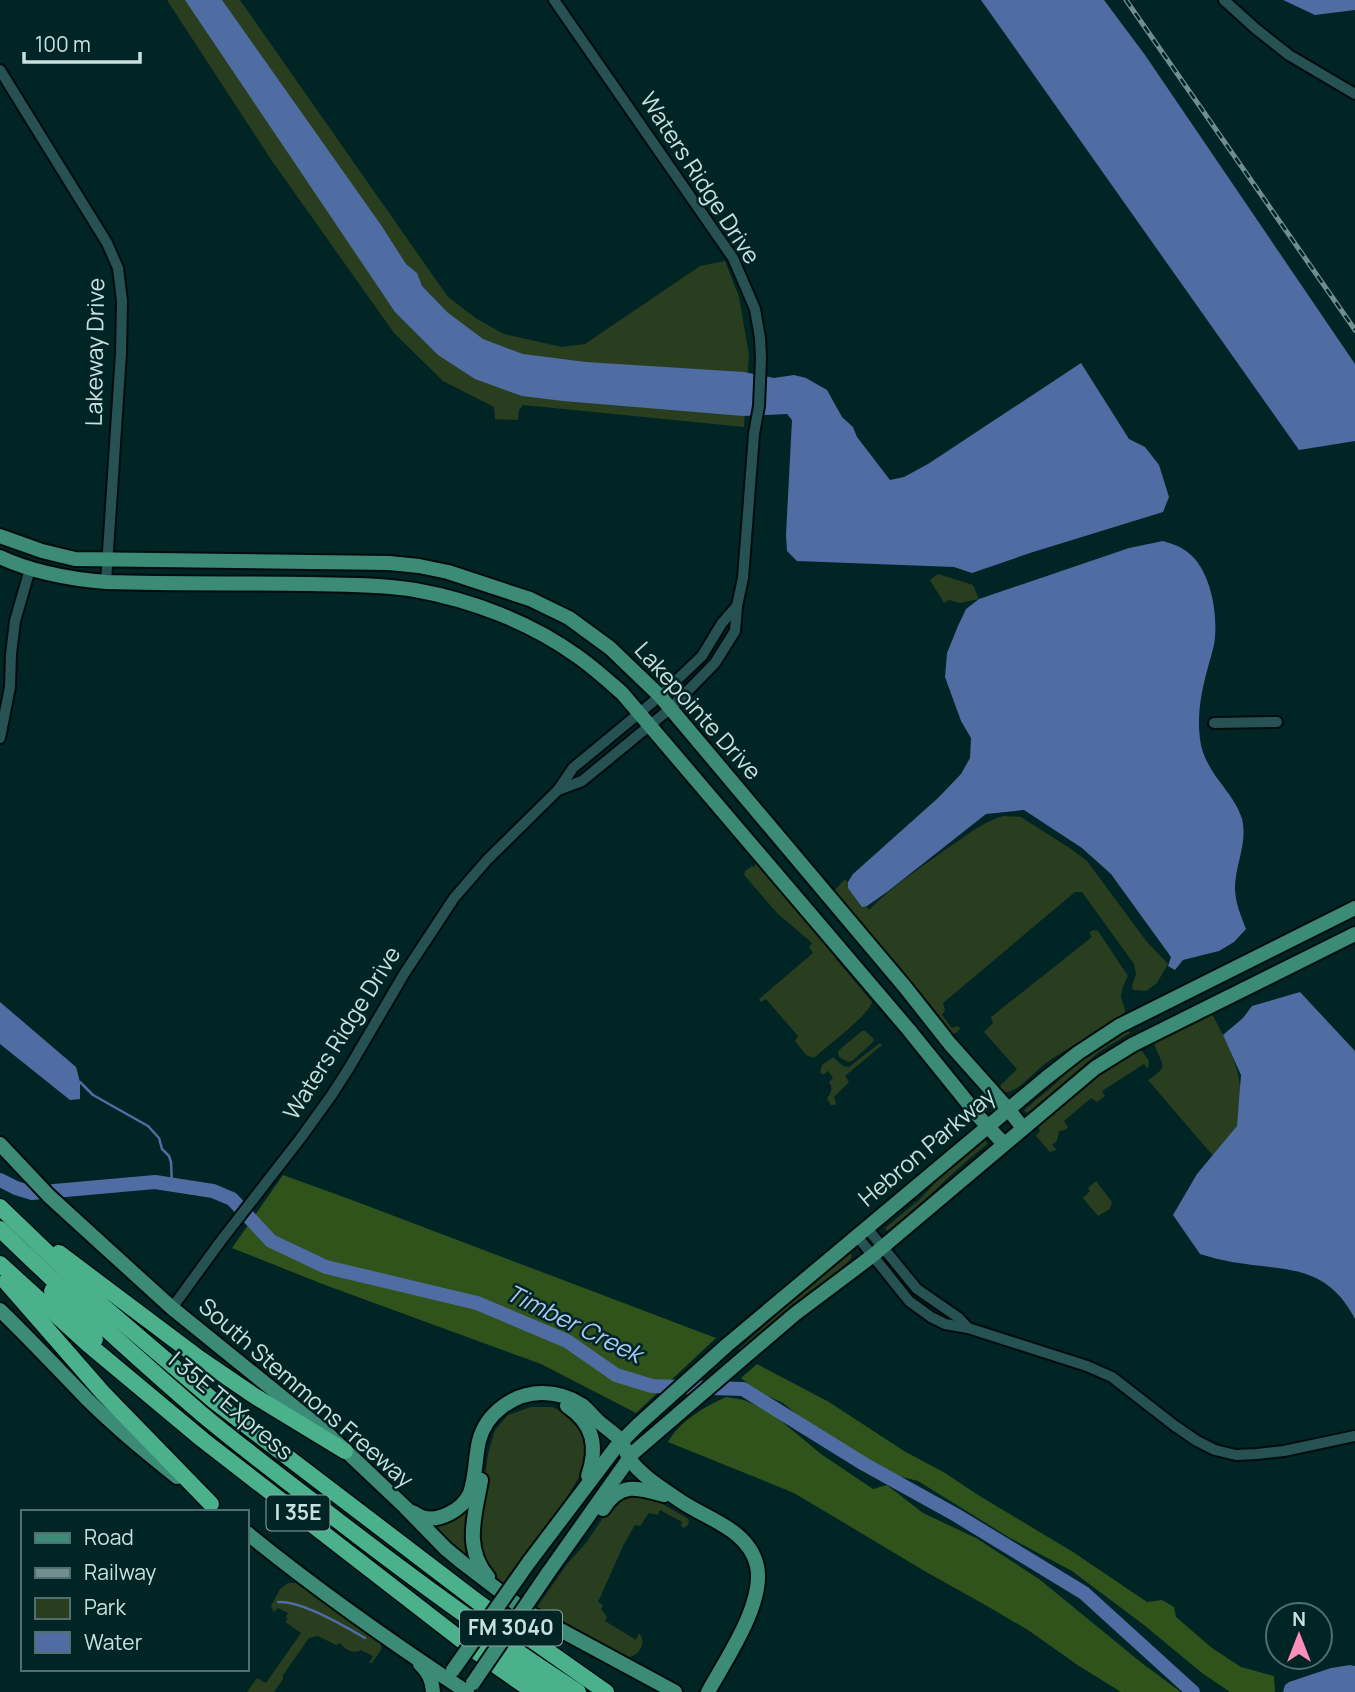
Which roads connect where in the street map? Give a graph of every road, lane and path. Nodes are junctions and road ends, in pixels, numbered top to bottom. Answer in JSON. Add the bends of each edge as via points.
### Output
{"nodes":[{"id":1,"x":554,"y":0,"type":"edge"},
{"id":2,"x":1224,"y":0,"type":"edge"},
{"id":3,"x":0,"y":70,"type":"edge"},
{"id":4,"x":1355,"y":94,"type":"edge"},
{"id":5,"x":0,"y":536,"type":"edge"},
{"id":6,"x":0,"y":557,"type":"edge"},
{"id":7,"x":107,"y":561,"type":"junction"},
{"id":8,"x":134,"y":561,"type":"junction"},
{"id":9,"x":351,"y":563,"type":"junction"},
{"id":10,"x":30,"y":569,"type":"junction"},
{"id":11,"x":106,"y":582,"type":"junction"},
{"id":12,"x":135,"y":583,"type":"junction"},
{"id":13,"x":350,"y":585,"type":"junction"},
{"id":14,"x":502,"y":589,"type":"junction"},
{"id":15,"x":737,"y":606,"type":"junction"},
{"id":16,"x":492,"y":612,"type":"junction"},
{"id":17,"x":660,"y":696,"type":"junction"},
{"id":18,"x":671,"y":708,"type":"junction"},
{"id":19,"x":639,"y":712,"type":"junction"},
{"id":20,"x":1276,"y":722,"type":"dead end"},
{"id":21,"x":1214,"y":723,"type":"dead end"},
{"id":22,"x":650,"y":725,"type":"junction"},
{"id":23,"x":0,"y":738,"type":"edge"},
{"id":24,"x":558,"y":790,"type":"junction"},
{"id":25,"x":776,"y":834,"type":"junction"},
{"id":26,"x":758,"y":852,"type":"junction"},
{"id":27,"x":1355,"y":908,"type":"edge"},
{"id":28,"x":1355,"y":934,"type":"edge"},
{"id":29,"x":1137,"y":1017,"type":"junction"},
{"id":30,"x":1147,"y":1038,"type":"junction"},
{"id":31,"x":1008,"y":1109,"type":"junction"},
{"id":32,"x":987,"y":1126,"type":"junction"},
{"id":33,"x":1023,"y":1128,"type":"junction"},
{"id":34,"x":0,"y":1144,"type":"edge"},
{"id":35,"x":1004,"y":1144,"type":"junction"},
{"id":36,"x":2,"y":1221,"type":"edge"},
{"id":37,"x":862,"y":1232,"type":"junction"},
{"id":38,"x":877,"y":1251,"type":"junction"},
{"id":39,"x":0,"y":1264,"type":"edge"},
{"id":40,"x":0,"y":1275,"type":"edge"},
{"id":41,"x":173,"y":1308,"type":"junction"},
{"id":42,"x":0,"y":1310,"type":"edge"},
{"id":43,"x":139,"y":1388,"type":"junction"},
{"id":44,"x":214,"y":1401,"type":"junction"},
{"id":45,"x":1355,"y":1436,"type":"edge"},
{"id":46,"x":621,"y":1441,"type":"junction"},
{"id":47,"x":345,"y":1451,"type":"junction"},
{"id":48,"x":628,"y":1458,"type":"junction"},
{"id":49,"x":581,"y":1492,"type":"junction"},
{"id":50,"x":677,"y":1499,"type":"junction"},
{"id":51,"x":405,"y":1507,"type":"junction"},
{"id":52,"x":216,"y":1508,"type":"edge"},
{"id":53,"x":248,"y":1534,"type":"edge"},
{"id":54,"x":562,"y":1552,"type":"junction"},
{"id":55,"x":500,"y":1592,"type":"junction"},
{"id":56,"x":446,"y":1602,"type":"junction"},
{"id":57,"x":526,"y":1636,"type":"junction"},
{"id":58,"x":458,"y":1637,"type":"junction"},
{"id":59,"x":403,"y":1649,"type":"junction"},
{"id":60,"x":509,"y":1675,"type":"junction"},
{"id":61,"x":449,"y":1681,"type":"edge"},
{"id":62,"x":469,"y":1689,"type":"edge"},
{"id":63,"x":433,"y":1692,"type":"edge"},
{"id":64,"x":522,"y":1692,"type":"edge"},
{"id":65,"x":534,"y":1692,"type":"edge"},
{"id":66,"x":556,"y":1692,"type":"edge"},
{"id":67,"x":578,"y":1692,"type":"edge"},
{"id":68,"x":606,"y":1692,"type":"edge"},
{"id":69,"x":616,"y":1692,"type":"edge"},
{"id":70,"x":675,"y":1692,"type":"edge"},
{"id":71,"x":708,"y":1692,"type":"edge"}],
"edges":[{"from":1,"to":15,"type":"street","name":"Waters Ridge Drive","via":[[733,258],[755,309],[761,358],[759,406]]},
{"from":2,"to":4,"type":"street","via":[[1289,55]]},
{"from":3,"to":7,"type":"street","name":"Lakeway Drive","via":[[118,268],[121,353]]},
{"from":5,"to":7,"type":"main road","name":"Lakepointe Drive","via":[[59,556]]},
{"from":6,"to":10,"type":"main road","name":"Lakepointe Drive"},
{"from":7,"to":8,"type":"main road","name":"Lakepointe Drive"},
{"from":7,"to":11,"type":"street","name":"Lakeway Drive"},
{"from":8,"to":9,"type":"main road","name":"Lakepointe Drive"},
{"from":8,"to":12,"type":"main road"},
{"from":9,"to":13,"type":"main road"},
{"from":9,"to":14,"type":"main road","name":"Lakepointe Drive","via":[[419,566]]},
{"from":10,"to":11,"type":"main road","name":"Lakepointe Drive"},
{"from":10,"to":23,"type":"street","via":[[15,621]]},
{"from":11,"to":12,"type":"main road","name":"Lakepointe Drive"},
{"from":12,"to":13,"type":"main road","name":"Lakepointe Drive"},
{"from":13,"to":16,"type":"main road","name":"Lakepointe Drive","via":[[415,590]]},
{"from":14,"to":16,"type":"main road"},
{"from":14,"to":17,"type":"main road","name":"Lakepointe Drive","via":[[576,623]]},
{"from":15,"to":17,"type":"street","name":"Waters Ridge Drive","via":[[702,656]]},
{"from":15,"to":18,"type":"street","name":"Waters Ridge Drive","via":[[735,631],[715,663]]},
{"from":16,"to":19,"type":"main road","name":"Lakepointe Drive","via":[[575,654]]},
{"from":17,"to":18,"type":"main road","name":"Lakepointe Drive"},
{"from":17,"to":19,"type":"street","name":"Waters Ridge Drive"},
{"from":18,"to":22,"type":"street","name":"Waters Ridge Drive"},
{"from":18,"to":25,"type":"main road","name":"Lakepointe Drive"},
{"from":19,"to":22,"type":"main road","name":"Lakepointe Drive"},
{"from":19,"to":24,"type":"street","name":"Waters Ridge Drive","via":[[573,768]]},
{"from":20,"to":21,"type":"street"},
{"from":22,"to":24,"type":"street","name":"Waters Ridge Drive","via":[[582,781]]},
{"from":22,"to":26,"type":"main road","name":"Lakepointe Drive"},
{"from":24,"to":41,"type":"street","name":"Waters Ridge Drive","via":[[454,898],[343,1077]]},
{"from":25,"to":26,"type":"main road"},
{"from":25,"to":31,"type":"main road","name":"Lakepointe Drive"},
{"from":26,"to":32,"type":"main road","name":"Lakepointe Drive"},
{"from":27,"to":29,"type":"main road","name":"Hebron Parkway"},
{"from":28,"to":30,"type":"main road","name":"Hebron Parkway"},
{"from":29,"to":30,"type":"main road"},
{"from":29,"to":31,"type":"main road","name":"Hebron Parkway","via":[[1078,1053]]},
{"from":30,"to":33,"type":"main road","name":"Hebron Parkway","via":[[1099,1065]]},
{"from":31,"to":32,"type":"main road","name":"Hebron Parkway"},
{"from":31,"to":33,"type":"main road","name":"Lakepointe Drive"},
{"from":32,"to":35,"type":"main road","name":"Lakepointe Drive"},
{"from":32,"to":37,"type":"main road","name":"Hebron Parkway"},
{"from":33,"to":35,"type":"main road","name":"Hebron Parkway"},
{"from":34,"to":41,"type":"main road","name":"South Stemmons Freeway","via":[[49,1196]]},
{"from":35,"to":38,"type":"main road","name":"Hebron Parkway"},
{"from":36,"to":43,"type":"highway"},
{"from":36,"to":44,"type":"highway","number":"I 35E"},
{"from":36,"to":47,"type":"highway","via":[[253,1395]]},
{"from":36,"to":56,"type":"highway","name":"I 35E TEXpress","via":[[82,1307],[202,1414]]},
{"from":37,"to":38,"type":"street"},
{"from":37,"to":46,"type":"main road","name":"Hebron Parkway"},
{"from":38,"to":45,"type":"street","via":[[909,1301],[930,1317],[1112,1377],[1175,1426],[1215,1450],[1257,1454]]},
{"from":38,"to":48,"type":"main road","name":"Hebron Parkway","via":[[795,1314]]},
{"from":39,"to":43,"type":"highway","number":"I 35E"},
{"from":40,"to":52,"type":"highway","via":[[103,1393]]},
{"from":41,"to":47,"type":"main road","name":"South Stemmons Freeway"},
{"from":42,"to":52,"type":"main road","via":[[143,1450]]},
{"from":43,"to":58,"type":"highway","number":"I 35E"},
{"from":44,"to":56,"type":"highway"},
{"from":44,"to":57,"type":"highway","number":"I 35E"},
{"from":46,"to":48,"type":"main road"},
{"from":46,"to":49,"type":"main road","name":"Hebron Parkway"},
{"from":46,"to":51,"type":"main road","via":[[569,1398],[545,1392],[520,1396],[486,1424],[469,1494],[460,1506],[435,1518],[423,1518]]},
{"from":47,"to":51,"type":"main road","name":"South Stemmons Freeway"},
{"from":48,"to":50,"type":"main road"},
{"from":48,"to":54,"type":"main road","name":"Hebron Parkway","number":"FM 3040"},
{"from":49,"to":55,"type":"main road","via":[[594,1448],[588,1427],[573,1410],[553,1401],[530,1401],[515,1406],[496,1422],[482,1472],[472,1545],[481,1570]]},
{"from":49,"to":61,"type":"main road","number":"FM 3040","bridge":true},
{"from":50,"to":54,"type":"main road","via":[[645,1489],[621,1490],[610,1496],[576,1545]]},
{"from":50,"to":71,"type":"main road","via":[[740,1538],[754,1556],[758,1572],[751,1613]]},
{"from":51,"to":55,"type":"main road","name":"South Stemmons Freeway","via":[[446,1549]]},
{"from":53,"to":59,"type":"main road"},
{"from":54,"to":62,"type":"main road","number":"FM 3040","bridge":true},
{"from":55,"to":70,"type":"main road","name":"South Stemmons Freeway","via":[[527,1612]]},
{"from":56,"to":67,"type":"highway"},
{"from":57,"to":68,"type":"highway","number":"I 35E"},
{"from":57,"to":69,"type":"highway"},
{"from":58,"to":60,"type":"highway","number":"I 35E"},
{"from":58,"to":66,"type":"highway","via":[[486,1645]]},
{"from":59,"to":61,"type":"main road"},
{"from":59,"to":63,"type":"main road","via":[[427,1671]]},
{"from":60,"to":64,"type":"highway"},
{"from":60,"to":65,"type":"highway","number":"I 35E"},
{"from":61,"to":62,"type":"main road"}]}
